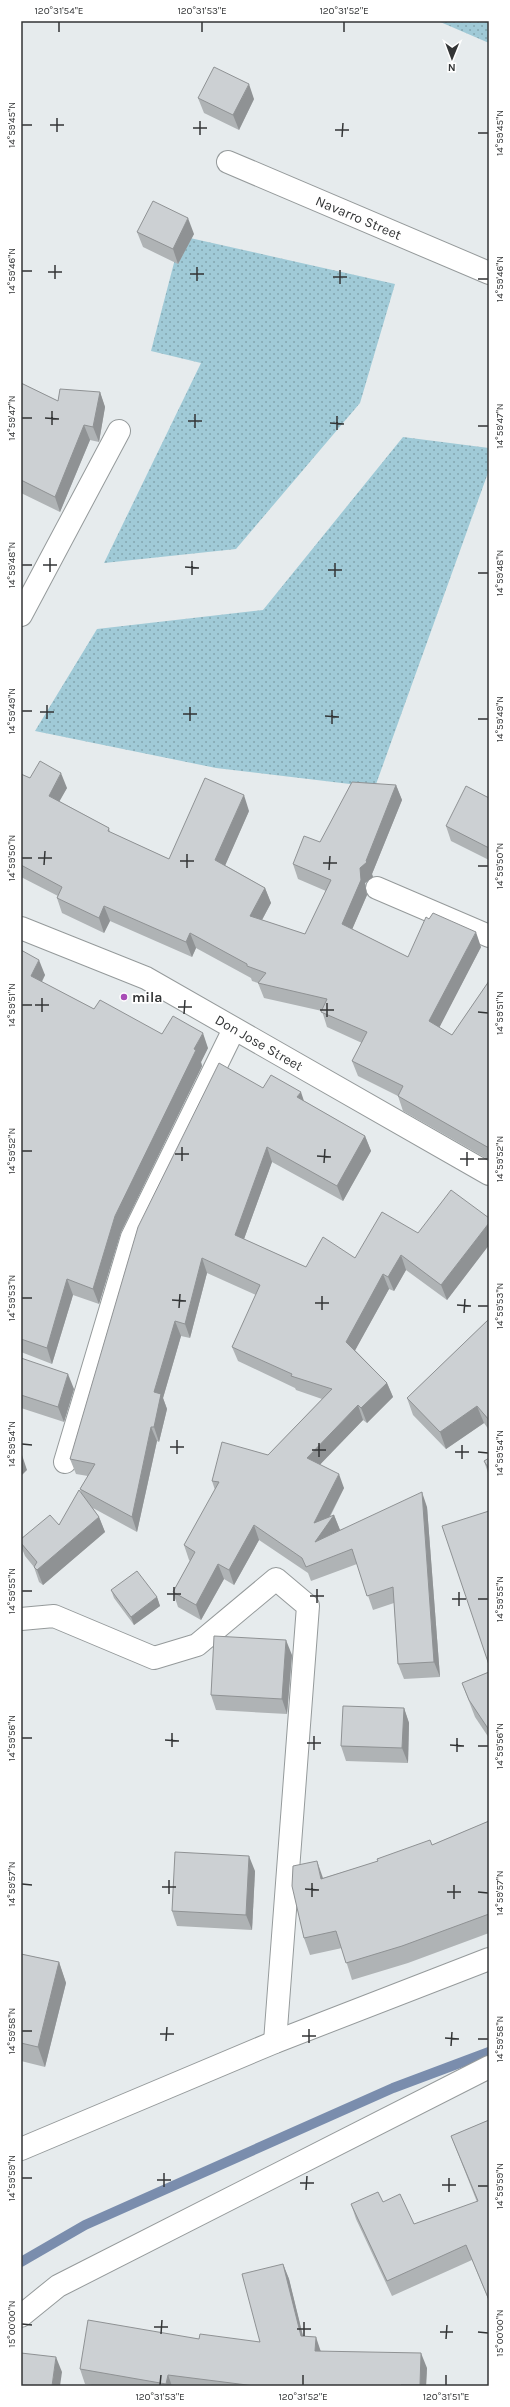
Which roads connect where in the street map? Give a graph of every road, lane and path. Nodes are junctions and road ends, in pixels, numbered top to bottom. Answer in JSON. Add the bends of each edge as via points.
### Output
{"nodes":[{"id":1,"x":228,"y":162,"type":"dead end"},
{"id":2,"x":489,"y":273,"type":"edge"},
{"id":3,"x":119,"y":431,"type":"dead end"},
{"id":4,"x":21,"y":615,"type":"edge"},
{"id":5,"x":378,"y":888,"type":"dead end"},
{"id":6,"x":21,"y":928,"type":"edge"},
{"id":7,"x":489,"y":936,"type":"edge"},
{"id":8,"x":234,"y":1029,"type":"junction"},
{"id":9,"x":489,"y":1174,"type":"edge"},
{"id":10,"x":65,"y":1462,"type":"dead end"},
{"id":11,"x":21,"y":1619,"type":"edge"},
{"id":12,"x":489,"y":1959,"type":"edge"},
{"id":13,"x":275,"y":2042,"type":"junction"},
{"id":14,"x":489,"y":2067,"type":"edge"},
{"id":15,"x":21,"y":2149,"type":"edge"},
{"id":16,"x":21,"y":2316,"type":"edge"}],
"edges":[{"from":1,"to":2,"type":"street","name":"Navarro Street"},
{"from":3,"to":4,"type":"street"},
{"from":5,"to":7,"type":"street"},
{"from":6,"to":8,"type":"street","name":"Don Jose Street","via":[[146,978]]},
{"from":8,"to":9,"type":"street","name":"Don Jose Street"},
{"from":8,"to":10,"type":"street","via":[[132,1237]]},
{"from":11,"to":13,"type":"street","via":[[54,1616],[154,1658],[198,1645],[276,1579],[308,1606]]},
{"from":12,"to":13,"type":"street"},
{"from":13,"to":15,"type":"street"},
{"from":14,"to":16,"type":"street","via":[[58,2286]]}]}
